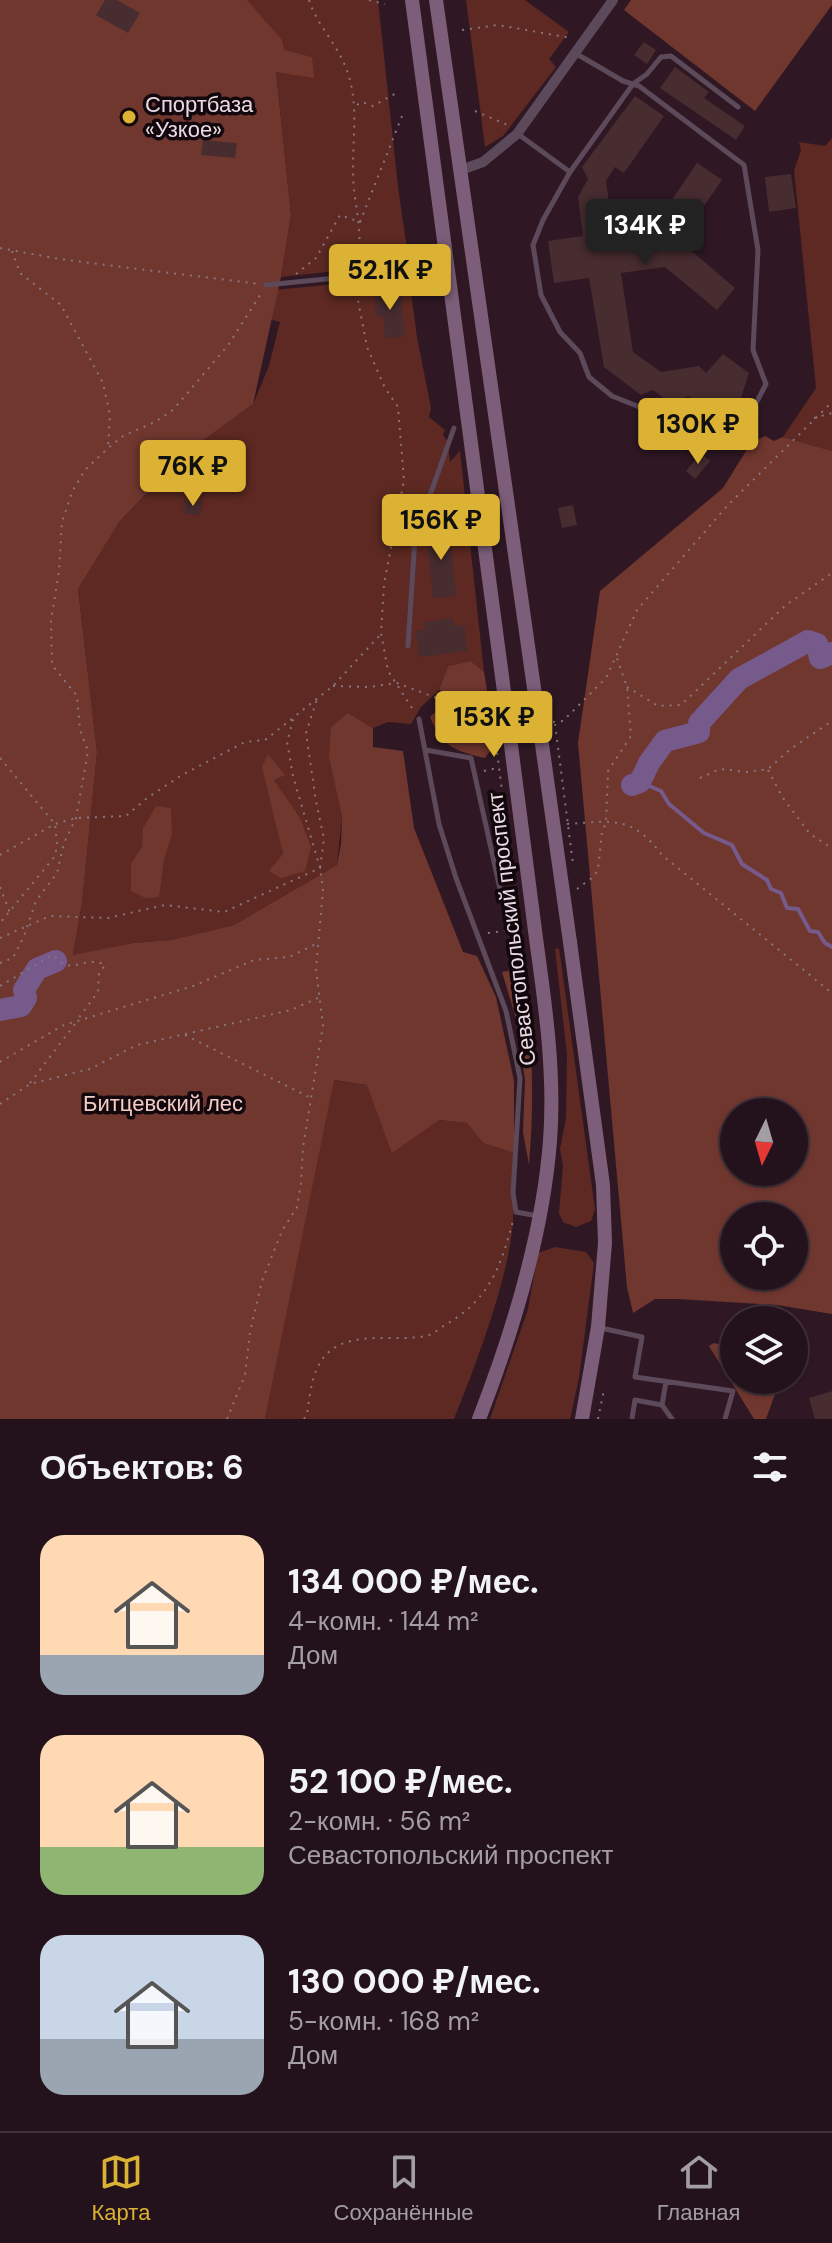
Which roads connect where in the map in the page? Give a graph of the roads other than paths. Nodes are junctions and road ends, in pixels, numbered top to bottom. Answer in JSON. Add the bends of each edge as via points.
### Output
{"nodes":[{"id":1,"x":412,"y":0,"type":"edge"},
{"id":2,"x":436,"y":0,"type":"edge"},
{"id":3,"x":613,"y":0,"type":"edge"},
{"id":4,"x":575,"y":53,"type":"junction"},
{"id":5,"x":633,"y":84,"type":"junction"},
{"id":6,"x":738,"y":107,"type":"dead end"},
{"id":7,"x":518,"y":132,"type":"junction"},
{"id":8,"x":461,"y":170,"type":"junction"},
{"id":9,"x":570,"y":172,"type":"junction"},
{"id":10,"x":448,"y":267,"type":"junction"},
{"id":11,"x":266,"y":285,"type":"road end"},
{"id":12,"x":454,"y":428,"type":"dead end"},
{"id":13,"x":408,"y":646,"type":"dead end"},
{"id":14,"x":419,"y":719,"type":"road end"},
{"id":15,"x":426,"y":750,"type":"junction"},
{"id":16,"x":502,"y":898,"type":"dead end"},
{"id":17,"x":538,"y":1216,"type":"junction"},
{"id":18,"x":598,"y":1327,"type":"junction"},
{"id":19,"x":666,"y":1382,"type":"junction"},
{"id":20,"x":662,"y":1405,"type":"junction"},
{"id":21,"x":479,"y":1419,"type":"edge"},
{"id":22,"x":582,"y":1419,"type":"edge"},
{"id":23,"x":632,"y":1419,"type":"edge"},
{"id":24,"x":672,"y":1419,"type":"edge"},
{"id":25,"x":725,"y":1419,"type":"edge"}],
"edges":[{"from":1,"to":10,"type":"main road","name":"Севастопольский проспект"},
{"from":2,"to":8,"type":"main road"},
{"from":3,"to":4,"type":"street"},
{"from":4,"to":5,"type":"lane"},
{"from":4,"to":7,"type":"street"},
{"from":5,"to":6,"type":"lane","via":[[661,57],[671,56]]},
{"from":5,"to":9,"type":"lane"},
{"from":5,"to":9,"type":"lane","via":[[744,165],[758,250],[753,350],[766,384],[750,415],[721,434],[612,396],[589,377],[580,353],[560,332],[541,295],[533,245]]},
{"from":7,"to":8,"type":"street","via":[[483,162]]},
{"from":7,"to":9,"type":"lane"},
{"from":8,"to":18,"type":"main road","bridge":true,"via":[[603,1185],[605,1243]]},
{"from":10,"to":11,"type":"lane"},
{"from":10,"to":17,"type":"main road","name":"Севастопольский проспект","bridge":true,"via":[[547,1019],[550,1142]]},
{"from":12,"to":13,"type":"lane","via":[[415,537]]},
{"from":14,"to":15,"type":"lane"},
{"from":15,"to":16,"type":"lane","via":[[471,758]]},
{"from":15,"to":17,"type":"lane","via":[[439,824],[506,1011],[520,1078],[516,1212]]},
{"from":17,"to":21,"type":"main road","name":"Севастопольский проспект","via":[[515,1312]]},
{"from":18,"to":19,"type":"lane","via":[[642,1337],[635,1377]]},
{"from":18,"to":22,"type":"main road"},
{"from":19,"to":20,"type":"lane"},
{"from":19,"to":25,"type":"lane","via":[[733,1391]]},
{"from":20,"to":23,"type":"lane","via":[[635,1400]]},
{"from":20,"to":24,"type":"lane"}]}
